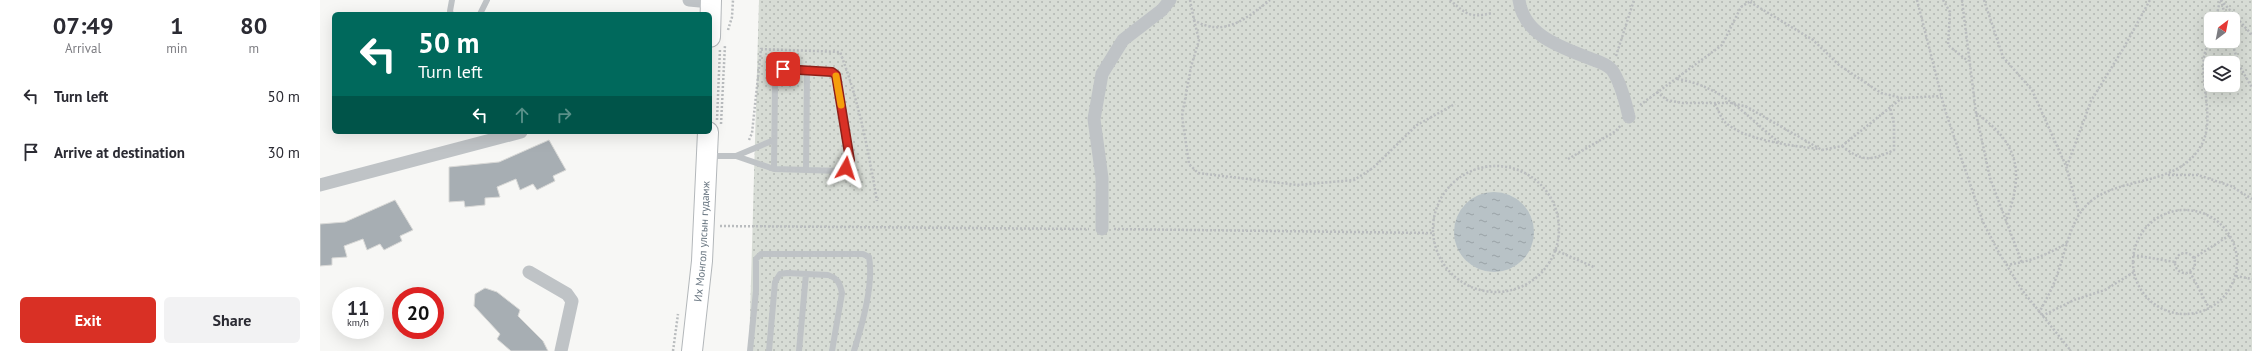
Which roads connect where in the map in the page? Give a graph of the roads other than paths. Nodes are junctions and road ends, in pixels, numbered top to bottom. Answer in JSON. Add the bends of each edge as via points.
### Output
{"nodes":[{"id":1,"x":452,"y":0,"type":"edge"},
{"id":2,"x":487,"y":0,"type":"edge"},
{"id":3,"x":689,"y":0,"type":"edge"},
{"id":4,"x":1170,"y":0,"type":"edge"},
{"id":5,"x":1519,"y":0,"type":"edge"},
{"id":6,"x":711,"y":1,"type":"edge"},
{"id":7,"x":450,"y":12,"type":"edge"},
{"id":8,"x":481,"y":12,"type":"edge"},
{"id":9,"x":715,"y":40,"type":"edge"},
{"id":10,"x":807,"y":70,"type":"junction"},
{"id":11,"x":1629,"y":117,"type":"road end"},
{"id":12,"x":513,"y":134,"type":"edge"},
{"id":13,"x":711,"y":134,"type":"edge"},
{"id":14,"x":774,"y":140,"type":"junction"},
{"id":15,"x":707,"y":156,"type":"junction"},
{"id":16,"x":736,"y":156,"type":"junction"},
{"id":17,"x":774,"y":169,"type":"junction"},
{"id":18,"x":806,"y":170,"type":"junction"},
{"id":19,"x":320,"y":185,"type":"edge"},
{"id":20,"x":1102,"y":229,"type":"road end"},
{"id":21,"x":529,"y":272,"type":"dead end"},
{"id":22,"x":806,"y":274,"type":"junction"},
{"id":23,"x":561,"y":351,"type":"edge"},
{"id":24,"x":692,"y":351,"type":"edge"},
{"id":25,"x":750,"y":351,"type":"edge"},
{"id":26,"x":768,"y":351,"type":"edge"},
{"id":27,"x":799,"y":351,"type":"edge"},
{"id":28,"x":832,"y":351,"type":"edge"},
{"id":29,"x":854,"y":351,"type":"edge"}],
"edges":[{"from":1,"to":7,"type":"lane"},
{"from":2,"to":8,"type":"lane"},
{"from":3,"to":6,"type":"street"},
{"from":4,"to":20,"type":"street","via":[[1162,10],[1123,40],[1102,74],[1094,119],[1102,178]]},
{"from":5,"to":11,"type":"street","via":[[1520,8],[1532,28],[1549,42],[1612,70]]},
{"from":6,"to":9,"type":"main road"},
{"from":10,"to":14,"type":"lane","via":[[783,69],[776,74]]},
{"from":10,"to":18,"type":"lane"},
{"from":10,"to":18,"type":"lane","via":[[832,72],[836,75],[850,160],[841,171]]},
{"from":12,"to":19,"type":"street"},
{"from":13,"to":15,"type":"main road","name":"Их Монгол улсын гудамж"},
{"from":14,"to":16,"type":"lane"},
{"from":14,"to":17,"type":"lane"},
{"from":15,"to":16,"type":"lane"},
{"from":15,"to":24,"type":"main road","name":"Их Монгол улсын гудамж","via":[[702,261]]},
{"from":16,"to":17,"type":"lane"},
{"from":17,"to":18,"type":"lane"},
{"from":21,"to":23,"type":"street","via":[[567,294],[572,301]]},
{"from":22,"to":26,"type":"lane","via":[[780,274],[775,282]]},
{"from":22,"to":27,"type":"lane"},
{"from":22,"to":28,"type":"lane","via":[[835,277],[840,284],[842,293]]},
{"from":25,"to":29,"type":"lane","via":[[758,256],[863,254],[869,257],[872,269]]}]}
